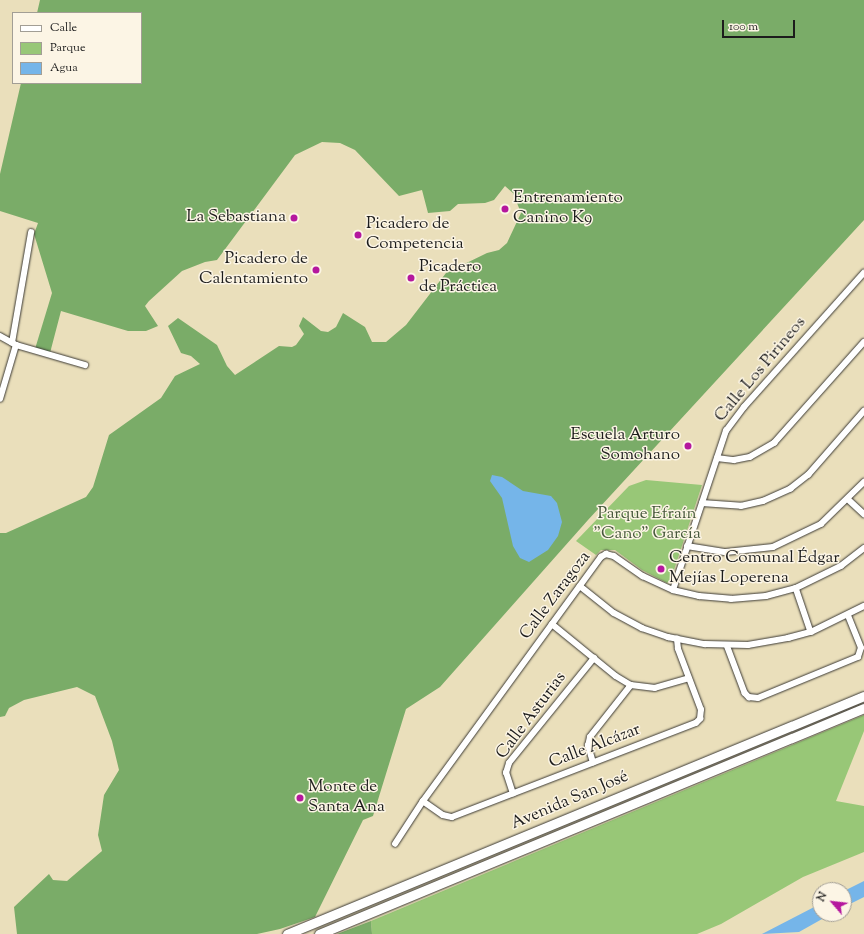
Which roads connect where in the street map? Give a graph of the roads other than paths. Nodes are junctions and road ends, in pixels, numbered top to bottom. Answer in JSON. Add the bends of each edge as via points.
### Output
{"nodes":[{"id":1,"x":31,"y":232,"type":"dead end"},
{"id":2,"x":864,"y":273,"type":"edge"},
{"id":3,"x":0,"y":336,"type":"edge"},
{"id":4,"x":864,"y":342,"type":"edge"},
{"id":5,"x":14,"y":344,"type":"junction"},
{"id":6,"x":85,"y":365,"type":"dead end"},
{"id":7,"x":0,"y":399,"type":"edge"},
{"id":8,"x":864,"y":412,"type":"edge"},
{"id":9,"x":717,"y":458,"type":"junction"},
{"id":10,"x":864,"y":482,"type":"edge"},
{"id":11,"x":848,"y":499,"type":"junction"},
{"id":12,"x":702,"y":503,"type":"junction"},
{"id":13,"x":864,"y":514,"type":"edge"},
{"id":14,"x":687,"y":546,"type":"junction"},
{"id":15,"x":864,"y":548,"type":"edge"},
{"id":16,"x":580,"y":586,"type":"junction"},
{"id":17,"x":796,"y":588,"type":"junction"},
{"id":18,"x":673,"y":590,"type":"junction"},
{"id":19,"x":864,"y":606,"type":"edge"},
{"id":20,"x":848,"y":615,"type":"junction"},
{"id":21,"x":552,"y":624,"type":"junction"},
{"id":22,"x":811,"y":632,"type":"junction"},
{"id":23,"x":677,"y":639,"type":"junction"},
{"id":24,"x":727,"y":645,"type":"junction"},
{"id":25,"x":594,"y":658,"type":"junction"},
{"id":26,"x":689,"y":678,"type":"junction"},
{"id":27,"x":631,"y":684,"type":"junction"},
{"id":28,"x":864,"y":696,"type":"edge"},
{"id":29,"x":864,"y":708,"type":"edge"},
{"id":30,"x":593,"y":763,"type":"junction"},
{"id":31,"x":513,"y":794,"type":"junction"},
{"id":32,"x":423,"y":801,"type":"junction"},
{"id":33,"x":395,"y":844,"type":"dead end"},
{"id":34,"x":287,"y":934,"type":"edge"},
{"id":35,"x":318,"y":934,"type":"edge"}],
"edges":[{"from":1,"to":5,"type":"street"},
{"from":2,"to":9,"type":"street","name":"Calle Los Pirineos","via":[[738,413],[726,431]]},
{"from":3,"to":5,"type":"street"},
{"from":4,"to":9,"type":"street","via":[[774,443],[750,457],[734,460]]},
{"from":5,"to":6,"type":"street"},
{"from":5,"to":7,"type":"street"},
{"from":8,"to":12,"type":"street","via":[[808,475],[790,489],[763,501],[746,505]]},
{"from":9,"to":12,"type":"street","name":"Calle Los Pirineos"},
{"from":10,"to":11,"type":"street"},
{"from":11,"to":13,"type":"street"},
{"from":11,"to":14,"type":"street","via":[[810,531],[773,547],[726,552]]},
{"from":12,"to":14,"type":"street","name":"Calle Los Pirineos"},
{"from":14,"to":18,"type":"street","name":"Calle Los Pirineos"},
{"from":15,"to":17,"type":"street","name":"Calle Zaragoza","via":[[840,566]]},
{"from":16,"to":18,"type":"street","name":"Calle Zaragoza","via":[[601,557],[610,554],[648,579]]},
{"from":16,"to":21,"type":"street","name":"Calle Zaragoza"},
{"from":16,"to":23,"type":"street","via":[[627,620]]},
{"from":17,"to":18,"type":"street","name":"Calle Zaragoza","via":[[766,596],[731,599]]},
{"from":17,"to":22,"type":"street"},
{"from":19,"to":20,"type":"street"},
{"from":20,"to":22,"type":"street"},
{"from":20,"to":24,"type":"street","via":[[861,648],[858,657],[758,698],[749,697],[745,693]]},
{"from":21,"to":25,"type":"street"},
{"from":21,"to":32,"type":"street","name":"Calle Zaragoza"},
{"from":22,"to":24,"type":"street","via":[[767,642]]},
{"from":23,"to":24,"type":"street"},
{"from":23,"to":26,"type":"street","name":"Calle Alcázar"},
{"from":25,"to":27,"type":"street"},
{"from":25,"to":31,"type":"street","name":"Calle Asturias","via":[[509,762],[506,773]]},
{"from":26,"to":27,"type":"street","via":[[655,688]]},
{"from":26,"to":30,"type":"street","name":"Calle Alcázar","via":[[701,710],[698,721]]},
{"from":27,"to":30,"type":"street","via":[[590,737],[588,746]]},
{"from":28,"to":34,"type":"main road","name":"Avenida San José"},
{"from":29,"to":35,"type":"main road","name":"Avenida San José"},
{"from":30,"to":31,"type":"street","name":"Calle Alcázar"},
{"from":31,"to":32,"type":"street","name":"Calle Alcázar","via":[[452,817],[443,815]]},
{"from":32,"to":33,"type":"street","name":"Calle Zaragoza"}]}
